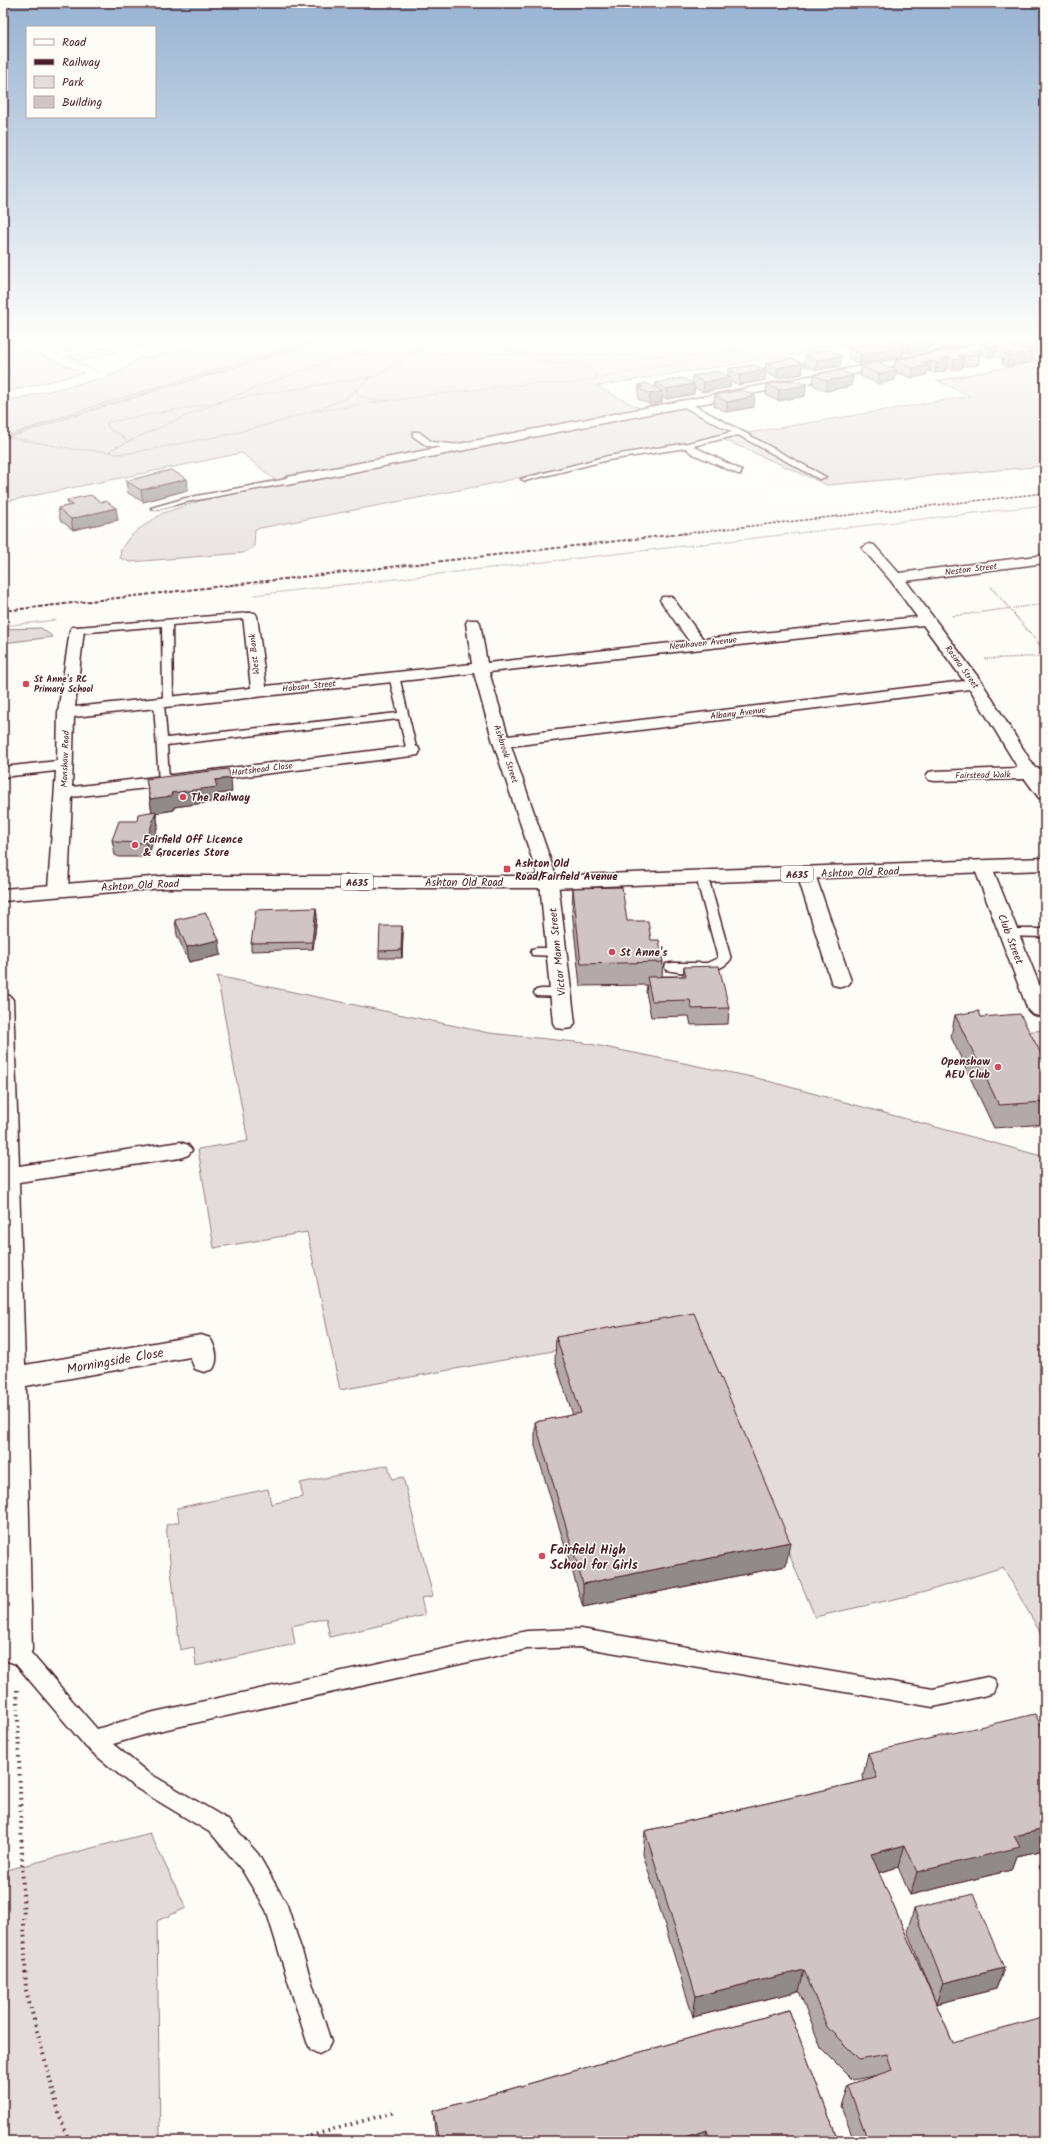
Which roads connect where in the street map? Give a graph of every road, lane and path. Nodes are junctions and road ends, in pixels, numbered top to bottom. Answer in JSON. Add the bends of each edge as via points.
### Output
{"nodes":[{"id":1,"x":6,"y":437,"type":"edge"},
{"id":2,"x":122,"y":437,"type":"edge"},
{"id":3,"x":139,"y":437,"type":"edge"},
{"id":4,"x":215,"y":437,"type":"edge"},
{"id":5,"x":420,"y":437,"type":"edge"},
{"id":6,"x":510,"y":437,"type":"edge"},
{"id":7,"x":720,"y":437,"type":"edge"},
{"id":8,"x":746,"y":437,"type":"edge"},
{"id":9,"x":127,"y":442,"type":"junction"},
{"id":10,"x":688,"y":444,"type":"junction"},
{"id":11,"x":460,"y":447,"type":"junction"},
{"id":12,"x":110,"y":452,"type":"junction"},
{"id":13,"x":738,"y":472,"type":"dead end"},
{"id":14,"x":822,"y":477,"type":"dead end"},
{"id":15,"x":524,"y":479,"type":"dead end"},
{"id":16,"x":287,"y":481,"type":"joint"},
{"id":17,"x":1045,"y":506,"type":"edge"},
{"id":18,"x":155,"y":508,"type":"dead end"},
{"id":19,"x":869,"y":548,"type":"dead end"},
{"id":20,"x":1044,"y":561,"type":"edge"},
{"id":21,"x":976,"y":568,"type":"junction"},
{"id":22,"x":896,"y":578,"type":"junction"},
{"id":23,"x":250,"y":596,"type":"dead end"},
{"id":24,"x":667,"y":600,"type":"dead end"},
{"id":25,"x":1045,"y":604,"type":"edge"},
{"id":26,"x":1009,"y":609,"type":"junction"},
{"id":27,"x":250,"y":616,"type":"joint"},
{"id":28,"x":62,"y":620,"type":"dead end"},
{"id":29,"x":926,"y":620,"type":"junction"},
{"id":30,"x":167,"y":623,"type":"junction"},
{"id":31,"x":473,"y":623,"type":"dead end"},
{"id":32,"x":3,"y":626,"type":"edge"},
{"id":33,"x":77,"y":630,"type":"joint"},
{"id":34,"x":698,"y":643,"type":"junction"},
{"id":35,"x":1045,"y":651,"type":"edge"},
{"id":36,"x":1045,"y":656,"type":"edge"},
{"id":37,"x":957,"y":660,"type":"junction"},
{"id":38,"x":480,"y":667,"type":"junction"},
{"id":39,"x":394,"y":676,"type":"junction"},
{"id":40,"x":975,"y":684,"type":"junction"},
{"id":41,"x":259,"y":692,"type":"junction"},
{"id":42,"x":164,"y":702,"type":"junction"},
{"id":43,"x":66,"y":713,"type":"junction"},
{"id":44,"x":404,"y":714,"type":"junction"},
{"id":45,"x":162,"y":742,"type":"junction"},
{"id":46,"x":501,"y":742,"type":"junction"},
{"id":47,"x":412,"y":750,"type":"joint"},
{"id":48,"x":65,"y":766,"type":"junction"},
{"id":49,"x":3,"y":772,"type":"edge"},
{"id":50,"x":1038,"y":774,"type":"edge"},
{"id":51,"x":935,"y":776,"type":"dead end"},
{"id":52,"x":163,"y":781,"type":"junction"},
{"id":53,"x":64,"y":793,"type":"junction"},
{"id":54,"x":1045,"y":794,"type":"edge"},
{"id":55,"x":1045,"y":864,"type":"edge"},
{"id":56,"x":983,"y":867,"type":"junction"},
{"id":57,"x":806,"y":874,"type":"junction"},
{"id":58,"x":702,"y":877,"type":"junction"},
{"id":59,"x":550,"y":882,"type":"junction"},
{"id":60,"x":58,"y":889,"type":"junction"},
{"id":61,"x":3,"y":895,"type":"edge"},
{"id":62,"x":1009,"y":933,"type":"junction"},
{"id":63,"x":1045,"y":933,"type":"edge"},
{"id":64,"x":671,"y":967,"type":"dead end"},
{"id":65,"x":841,"y":981,"type":"dead end"},
{"id":66,"x":540,"y":993,"type":"dead end"},
{"id":67,"x":561,"y":993,"type":"junction"},
{"id":68,"x":3,"y":1000,"type":"edge"},
{"id":69,"x":1039,"y":1010,"type":"dead end"},
{"id":70,"x":564,"y":1022,"type":"dead end"},
{"id":71,"x":180,"y":1150,"type":"dead end"},
{"id":72,"x":8,"y":1176,"type":"junction"},
{"id":73,"x":7,"y":1305,"type":"edge"},
{"id":74,"x":204,"y":1362,"type":"dead end"},
{"id":75,"x":12,"y":1378,"type":"junction"},
{"id":76,"x":16,"y":1650,"type":"junction"},
{"id":77,"x":987,"y":1686,"type":"dead end"},
{"id":78,"x":93,"y":1740,"type":"junction"},
{"id":79,"x":319,"y":2042,"type":"dead end"},
{"id":80,"x":394,"y":2112,"type":"dead end"},
{"id":81,"x":69,"y":2141,"type":"edge"},
{"id":82,"x":293,"y":2141,"type":"edge"}],
"edges":[{"from":1,"to":12,"type":"path","via":[[72,449]]},
{"from":2,"to":9,"type":"path"},
{"from":3,"to":9,"type":"path"},
{"from":4,"to":12,"type":"path","via":[[131,453]]},
{"from":5,"to":11,"type":"lane","via":[[430,444]]},
{"from":6,"to":11,"type":"main road"},
{"from":7,"to":10,"type":"lane"},
{"from":8,"to":14,"type":"lane"},
{"from":9,"to":12,"type":"path"},
{"from":10,"to":13,"type":"lane","via":[[694,451]]},
{"from":10,"to":15,"type":"lane","via":[[608,458]]},
{"from":11,"to":16,"type":"main road"},
{"from":16,"to":18,"type":"lane"},
{"from":17,"to":23,"type":"path"},
{"from":19,"to":22,"type":"main road","name":"Rosina Street"},
{"from":20,"to":21,"type":"main road","name":"Neston Street"},
{"from":21,"to":22,"type":"main road","name":"Neston Street"},
{"from":21,"to":26,"type":"path"},
{"from":22,"to":29,"type":"main road","name":"Rosina Street"},
{"from":24,"to":34,"type":"main road"},
{"from":25,"to":26,"type":"path"},
{"from":26,"to":29,"type":"path"},
{"from":26,"to":35,"type":"path"},
{"from":27,"to":30,"type":"lane"},
{"from":27,"to":41,"type":"main road","name":"West Bank"},
{"from":28,"to":32,"type":"path"},
{"from":29,"to":34,"type":"main road","name":"Newhaven Avenue"},
{"from":29,"to":37,"type":"main road","name":"Rosina Street"},
{"from":30,"to":33,"type":"lane"},
{"from":30,"to":42,"type":"lane"},
{"from":31,"to":38,"type":"main road","name":"Ashbrook Street"},
{"from":33,"to":43,"type":"main road","name":"Manshaw Road"},
{"from":34,"to":38,"type":"main road","name":"Newhaven Avenue"},
{"from":36,"to":37,"type":"path"},
{"from":37,"to":40,"type":"main road","name":"Rosina Street"},
{"from":38,"to":39,"type":"main road","name":"Hobson Street"},
{"from":38,"to":46,"type":"main road","name":"Ashbrook Street"},
{"from":39,"to":41,"type":"main road","name":"Hobson Street"},
{"from":39,"to":44,"type":"lane"},
{"from":40,"to":46,"type":"main road","name":"Albany Avenue"},
{"from":40,"to":50,"type":"main road","name":"Rosina Street"},
{"from":41,"to":42,"type":"main road","name":"Hobson Street"},
{"from":42,"to":43,"type":"main road","name":"Hobson Street"},
{"from":42,"to":45,"type":"lane"},
{"from":43,"to":48,"type":"main road","name":"Manshaw Road"},
{"from":44,"to":45,"type":"lane"},
{"from":44,"to":47,"type":"lane"},
{"from":45,"to":52,"type":"lane"},
{"from":46,"to":59,"type":"main road","name":"Ashbrook Street"},
{"from":47,"to":52,"type":"main road","name":"Hartshead Close"},
{"from":48,"to":49,"type":"main road"},
{"from":48,"to":53,"type":"main road","name":"Manshaw Road"},
{"from":50,"to":51,"type":"main road","name":"Fairstead Walk"},
{"from":50,"to":54,"type":"main road","name":"Rosina Street"},
{"from":52,"to":53,"type":"main road","name":"Hartshead Close"},
{"from":53,"to":60,"type":"main road","name":"Manshaw Road"},
{"from":55,"to":56,"type":"main road","name":"Ashton Old Road","number":"A635"},
{"from":56,"to":57,"type":"main road","name":"Ashton Old Road","number":"A635"},
{"from":56,"to":62,"type":"main road","name":"Club Street"},
{"from":57,"to":58,"type":"main road","name":"Ashton Old Road","number":"A635"},
{"from":57,"to":65,"type":"main road"},
{"from":58,"to":59,"type":"main road","name":"Ashton Old Road","number":"A635"},
{"from":58,"to":64,"type":"lane","via":[[725,959],[722,963],[711,966]]},
{"from":59,"to":60,"type":"main road","name":"Ashton Old Road","number":"A635","via":[[164,882]]},
{"from":59,"to":67,"type":"main road","name":"Victor Mann Street","via":[[546,952]]},
{"from":60,"to":61,"type":"main road","name":"Ashton Old Road","number":"A635"},
{"from":62,"to":63,"type":"lane"},
{"from":62,"to":69,"type":"main road","name":"Club Street"},
{"from":66,"to":67,"type":"lane"},
{"from":67,"to":70,"type":"main road","name":"Victor Mann Street"},
{"from":68,"to":72,"type":"main road"},
{"from":71,"to":72,"type":"main road"},
{"from":72,"to":73,"type":"main road"},
{"from":73,"to":75,"type":"main road"},
{"from":74,"to":75,"type":"main road","name":"Morningside Close","via":[[201,1345]]},
{"from":75,"to":76,"type":"main road"},
{"from":76,"to":78,"type":"lane"},
{"from":76,"to":81,"type":"path","via":[[26,1990]]},
{"from":77,"to":78,"type":"lane","via":[[933,1698],[581,1638],[527,1640],[162,1720]]},
{"from":78,"to":79,"type":"lane","via":[[140,1779],[219,1826],[250,1862],[276,1905]]},
{"from":80,"to":82,"type":"path"}]}
